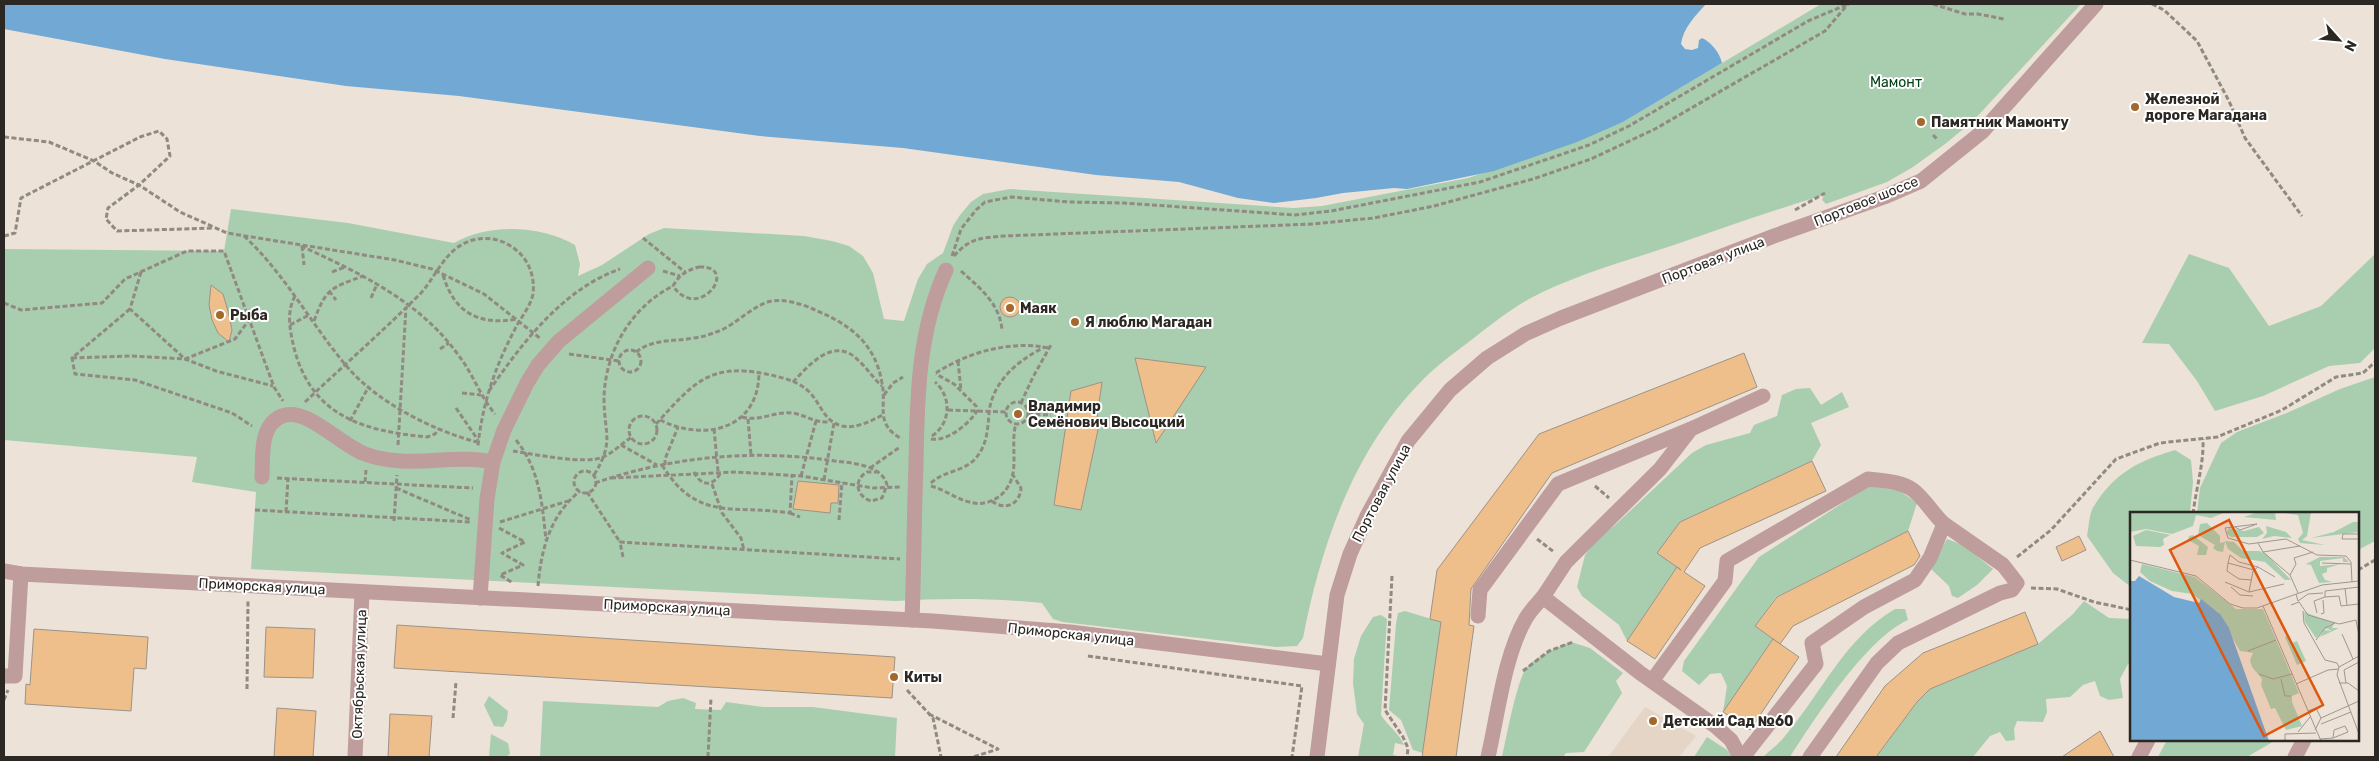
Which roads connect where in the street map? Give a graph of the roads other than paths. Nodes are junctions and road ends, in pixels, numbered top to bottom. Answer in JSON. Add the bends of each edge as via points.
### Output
{"nodes":[{"id":1,"x":2096,"y":4,"type":"edge"},
{"id":2,"x":1774,"y":236,"type":"joint"},
{"id":3,"x":948,"y":266,"type":"road end"},
{"id":4,"x":648,"y":268,"type":"road end"},
{"id":5,"x":1763,"y":396,"type":"dead end"},
{"id":6,"x":1691,"y":429,"type":"junction"},
{"id":7,"x":493,"y":462,"type":"junction"},
{"id":8,"x":262,"y":477,"type":"road end"},
{"id":9,"x":1944,"y":524,"type":"junction"},
{"id":10,"x":4,"y":571,"type":"edge"},
{"id":11,"x":21,"y":574,"type":"junction"},
{"id":12,"x":362,"y":592,"type":"junction"},
{"id":13,"x":1542,"y":597,"type":"junction"},
{"id":14,"x":480,"y":598,"type":"junction"},
{"id":15,"x":1478,"y":616,"type":"dead end"},
{"id":16,"x":912,"y":620,"type":"junction"},
{"id":17,"x":1328,"y":664,"type":"junction"},
{"id":18,"x":4,"y":676,"type":"edge"},
{"id":19,"x":1652,"y":681,"type":"junction"},
{"id":20,"x":2147,"y":741,"type":"edge"},
{"id":21,"x":2303,"y":741,"type":"edge"},
{"id":22,"x":356,"y":757,"type":"edge"},
{"id":23,"x":1317,"y":757,"type":"edge"},
{"id":24,"x":1488,"y":757,"type":"edge"},
{"id":25,"x":1741,"y":757,"type":"edge"},
{"id":26,"x":1810,"y":757,"type":"edge"},
{"id":27,"x":2139,"y":757,"type":"edge"},
{"id":28,"x":2295,"y":757,"type":"edge"}],
"edges":[{"from":1,"to":2,"type":"street","name":"Портовое шоссе","via":[[1982,132],[1920,181]]},
{"from":2,"to":17,"type":"street","name":"Портовая улица","via":[[1524,334],[1487,358],[1450,390],[1408,441],[1350,554],[1337,595]]},
{"from":3,"to":16,"type":"street","via":[[933,303],[922,356],[916,441]]},
{"from":4,"to":7,"type":"street","via":[[574,327],[538,365],[504,430]]},
{"from":5,"to":6,"type":"street"},
{"from":6,"to":13,"type":"street","via":[[1660,469],[1566,562]]},
{"from":6,"to":15,"type":"street","via":[[1558,484],[1480,590]]},
{"from":7,"to":8,"type":"street","via":[[475,459],[392,461],[367,455],[306,416],[292,414],[275,420],[266,434]]},
{"from":7,"to":14,"type":"street"},
{"from":9,"to":19,"type":"street","via":[[1914,490],[1904,485],[1868,479],[1727,561],[1725,581]]},
{"from":9,"to":25,"type":"street","via":[[1930,558],[1915,580],[1864,607],[1812,643],[1816,664]]},
{"from":9,"to":26,"type":"street","via":[[2003,564],[2016,583],[2012,590],[1898,643],[1877,663]]},
{"from":10,"to":11,"type":"street","name":"Приморская улица"},
{"from":11,"to":12,"type":"street","name":"Приморская улица"},
{"from":11,"to":18,"type":"street","via":[[15,676]]},
{"from":12,"to":14,"type":"street","name":"Приморская улица"},
{"from":12,"to":22,"type":"street","name":"Октябрьская улица"},
{"from":13,"to":19,"type":"street"},
{"from":13,"to":24,"type":"street","via":[[1517,635]]},
{"from":14,"to":16,"type":"street","name":"Приморская улица"},
{"from":16,"to":17,"type":"street","name":"Приморская улица","via":[[1070,632]]},
{"from":17,"to":23,"type":"street","name":"Портовая улица"},
{"from":19,"to":25,"type":"street","via":[[1720,730],[1731,740]]},
{"from":20,"to":27,"type":"street"},
{"from":21,"to":28,"type":"street"}]}
